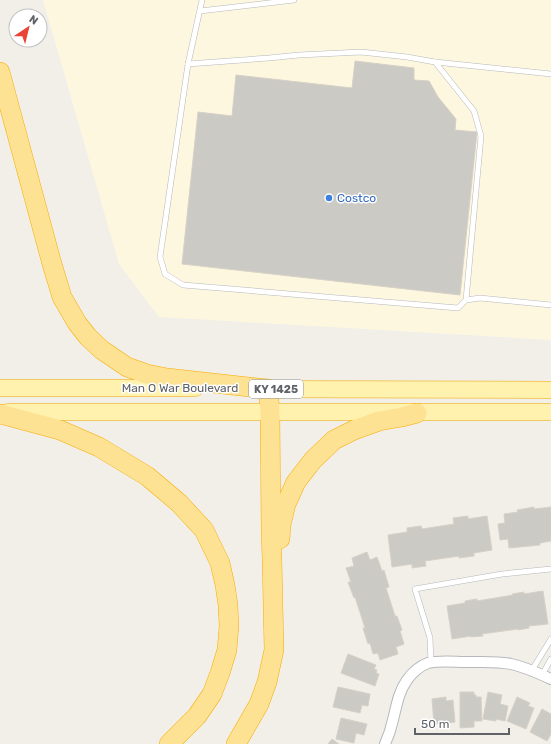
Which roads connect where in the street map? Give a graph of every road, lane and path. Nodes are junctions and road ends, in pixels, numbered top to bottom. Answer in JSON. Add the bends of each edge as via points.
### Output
{"nodes":[{"id":1,"x":202,"y":0,"type":"edge"},
{"id":2,"x":294,"y":0,"type":"edge"},
{"id":3,"x":200,"y":11,"type":"junction"},
{"id":4,"x":435,"y":62,"type":"junction"},
{"id":5,"x":188,"y":64,"type":"junction"},
{"id":6,"x":0,"y":72,"type":"edge"},
{"id":7,"x":551,"y":74,"type":"edge"},
{"id":8,"x":466,"y":300,"type":"junction"},
{"id":9,"x":551,"y":305,"type":"edge"},
{"id":10,"x":0,"y":388,"type":"edge"},
{"id":11,"x":268,"y":389,"type":"junction"},
{"id":12,"x":551,"y":390,"type":"edge"},
{"id":13,"x":270,"y":412,"type":"junction"},
{"id":14,"x":417,"y":412,"type":"junction"},
{"id":15,"x":551,"y":412,"type":"edge"},
{"id":16,"x":0,"y":413,"type":"edge"},
{"id":17,"x":551,"y":569,"type":"edge"},
{"id":18,"x":273,"y":594,"type":"junction"},
{"id":19,"x":551,"y":639,"type":"edge"},
{"id":20,"x":551,"y":659,"type":"edge"},
{"id":21,"x":431,"y":663,"type":"junction"},
{"id":22,"x":532,"y":670,"type":"junction"},
{"id":23,"x":547,"y":677,"type":"edge"},
{"id":24,"x":169,"y":744,"type":"edge"},
{"id":25,"x":236,"y":744,"type":"edge"},
{"id":26,"x":385,"y":744,"type":"edge"}],
"edges":[{"from":1,"to":3,"type":"lane"},
{"from":2,"to":3,"type":"lane"},
{"from":3,"to":5,"type":"lane"},
{"from":4,"to":5,"type":"lane","via":[[362,52]]},
{"from":4,"to":7,"type":"lane"},
{"from":4,"to":8,"type":"lane","via":[[474,111],[481,136]]},
{"from":5,"to":8,"type":"lane","via":[[160,257],[165,274],[183,285],[458,308]]},
{"from":6,"to":11,"type":"highway","via":[[62,297],[88,337],[127,367],[147,374]]},
{"from":8,"to":9,"type":"lane","via":[[480,298]]},
{"from":10,"to":11,"type":"main road","name":"Man O War Boulevard","number":"KY 1425"},
{"from":11,"to":12,"type":"main road","name":"Man O War Boulevard","number":"KY 1425"},
{"from":11,"to":13,"type":"highway"},
{"from":13,"to":14,"type":"main road","name":"Man O War Boulevard","number":"KY 1425"},
{"from":13,"to":16,"type":"main road","name":"Man O War Boulevard","number":"KY 1425"},
{"from":13,"to":18,"type":"highway"},
{"from":14,"to":15,"type":"main road","name":"Man O War Boulevard","number":"KY 1425"},
{"from":14,"to":18,"type":"highway","via":[[354,430],[334,440],[313,460],[296,482],[286,504]]},
{"from":16,"to":24,"type":"highway","via":[[60,430],[99,447],[147,476],[180,504],[204,530],[220,563],[225,585],[229,626],[227,650],[212,694],[198,716]]},
{"from":17,"to":21,"type":"lane","via":[[502,574],[415,589],[430,638]]},
{"from":18,"to":25,"type":"highway","via":[[274,650],[267,682],[259,704]]},
{"from":19,"to":22,"type":"lane"},
{"from":20,"to":23,"type":"lane"},
{"from":21,"to":22,"type":"street","via":[[494,662]]},
{"from":21,"to":26,"type":"street","via":[[418,668],[406,681]]},
{"from":22,"to":23,"type":"street"}]}
